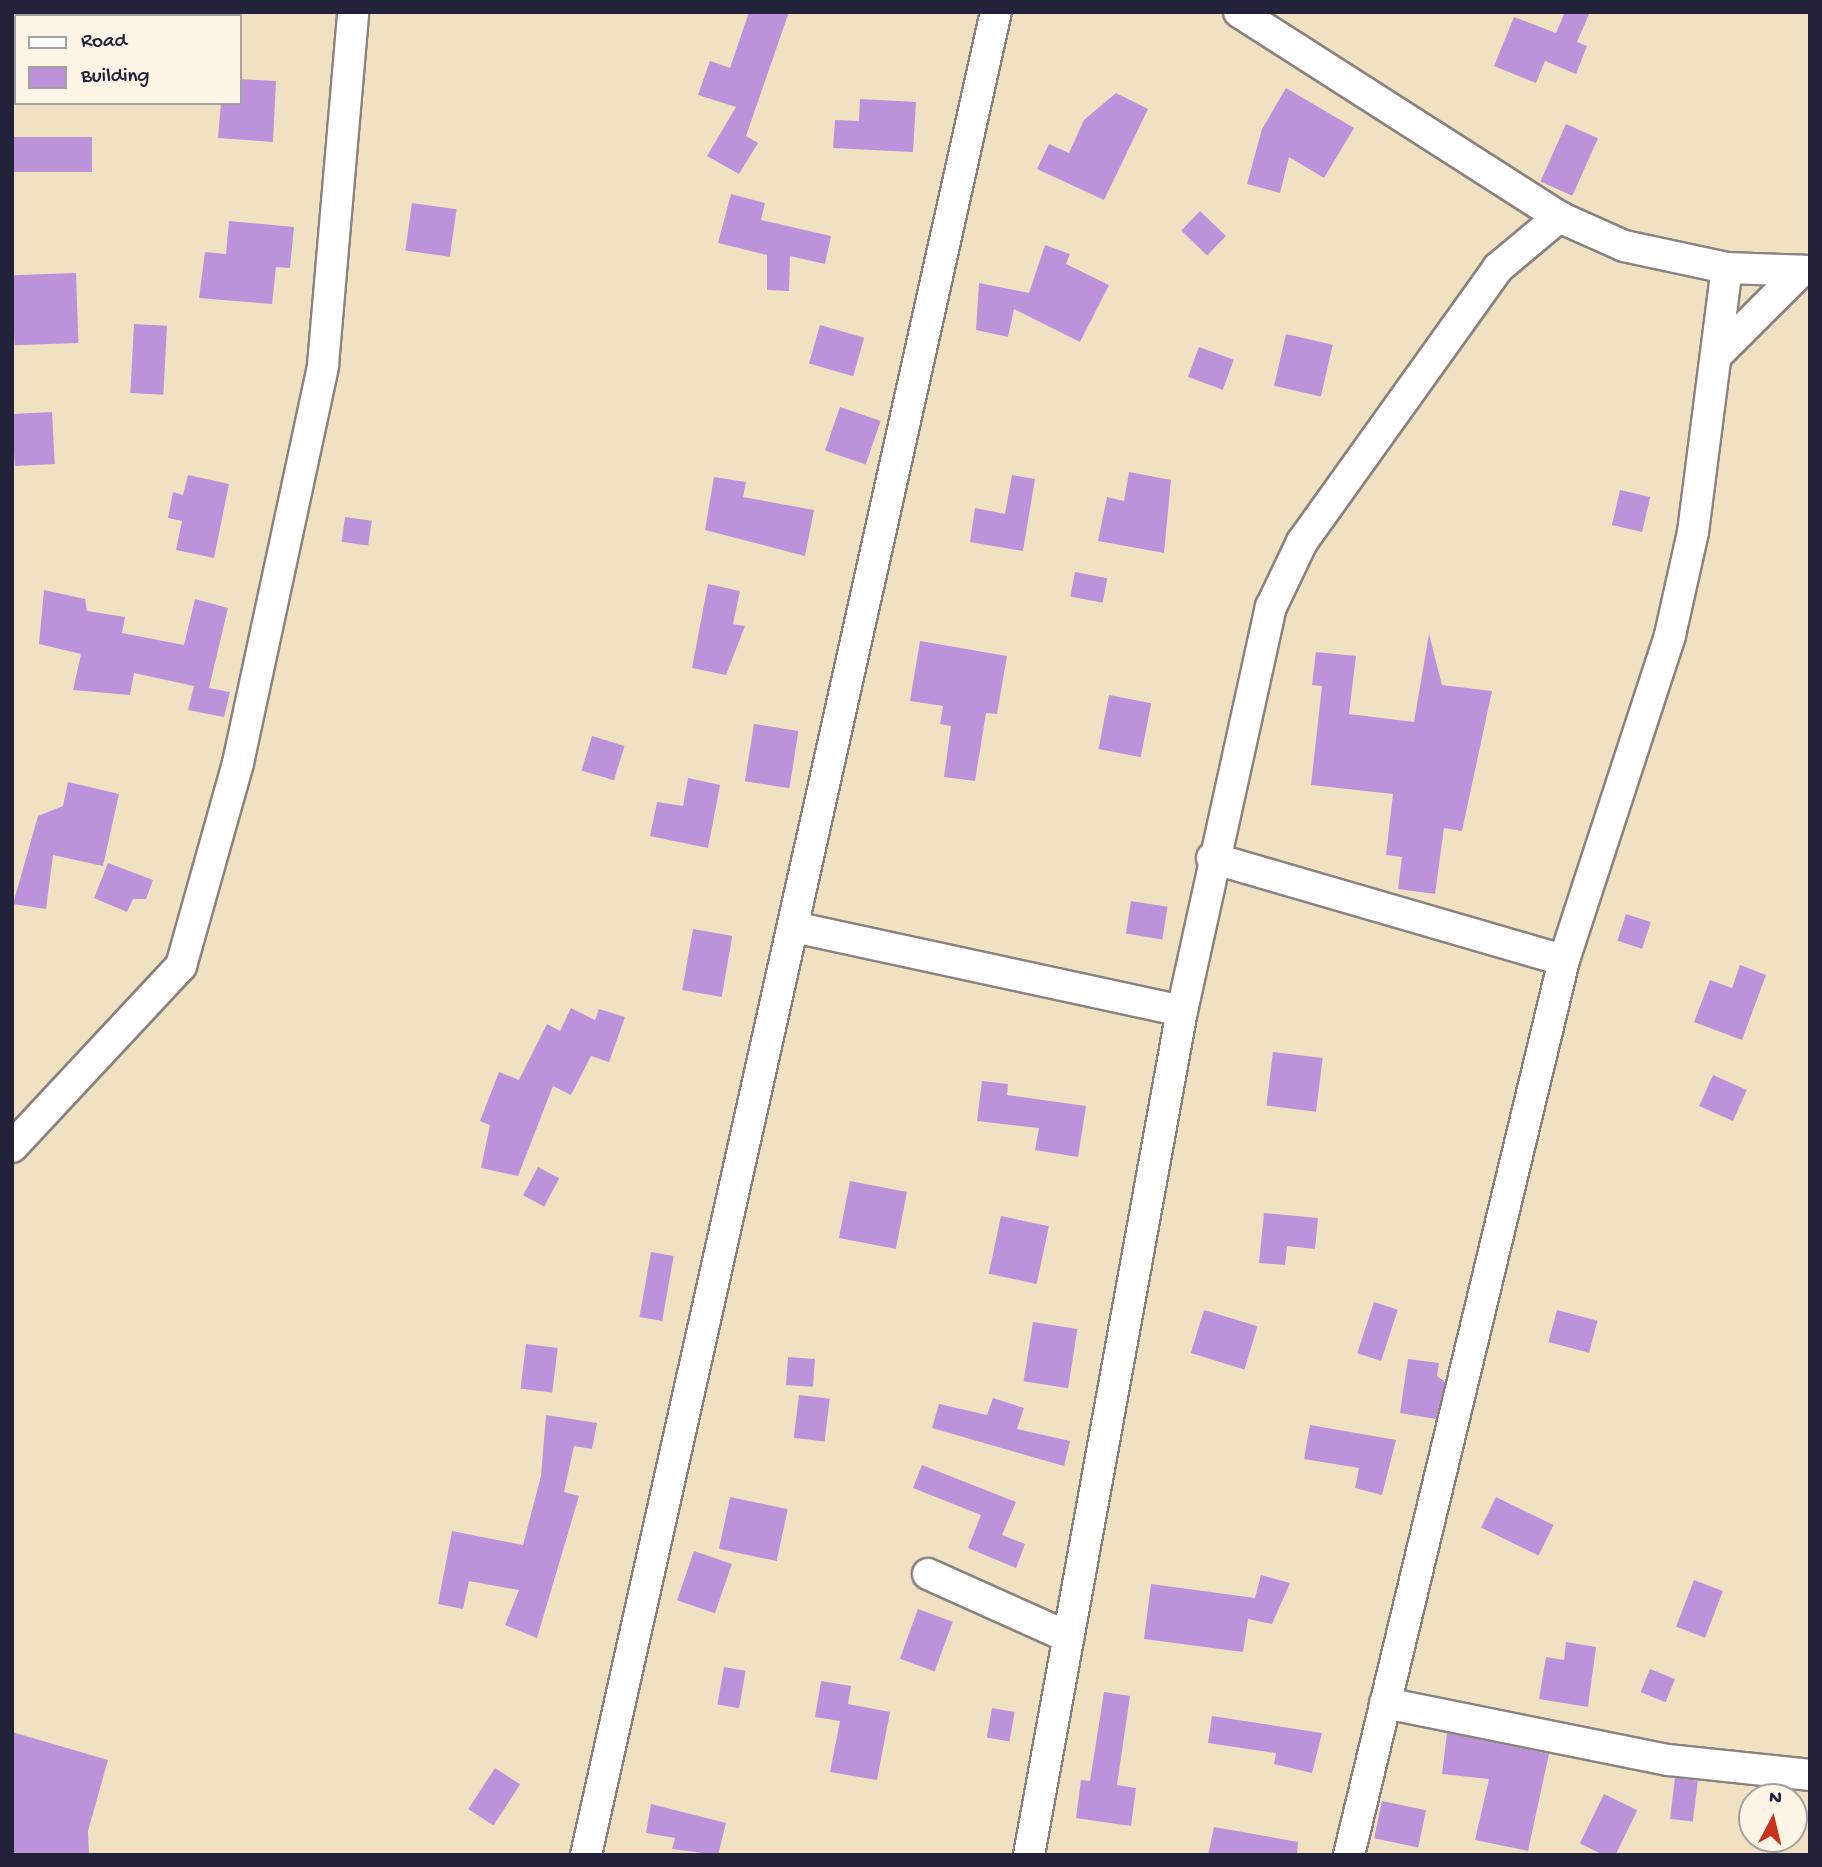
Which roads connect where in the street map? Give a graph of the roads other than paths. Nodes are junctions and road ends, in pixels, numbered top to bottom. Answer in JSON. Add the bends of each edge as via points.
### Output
{"nodes":[{"id":1,"x":354,"y":12,"type":"edge"},
{"id":2,"x":996,"y":12,"type":"edge"},
{"id":3,"x":1239,"y":12,"type":"edge"},
{"id":4,"x":1559,"y":217,"type":"junction"},
{"id":5,"x":1727,"y":268,"type":"junction"},
{"id":6,"x":1806,"y":271,"type":"edge"},
{"id":7,"x":1717,"y":355,"type":"junction"},
{"id":8,"x":1212,"y":858,"type":"junction"},
{"id":9,"x":793,"y":927,"type":"junction"},
{"id":10,"x":1564,"y":960,"type":"junction"},
{"id":11,"x":1182,"y":1011,"type":"junction"},
{"id":12,"x":12,"y":1147,"type":"edge"},
{"id":13,"x":928,"y":1574,"type":"dead end"},
{"id":14,"x":1069,"y":1637,"type":"junction"},
{"id":15,"x":1385,"y":1703,"type":"junction"},
{"id":16,"x":1810,"y":1775,"type":"edge"},
{"id":17,"x":586,"y":1855,"type":"edge"},
{"id":18,"x":1029,"y":1855,"type":"edge"},
{"id":19,"x":1349,"y":1855,"type":"edge"}],
"edges":[{"from":1,"to":12,"type":"street","via":[[323,365],[238,763],[181,966]]},
{"from":2,"to":9,"type":"street"},
{"from":3,"to":4,"type":"street"},
{"from":4,"to":5,"type":"street","via":[[1624,246]]},
{"from":4,"to":8,"type":"street","via":[[1498,268],[1302,542],[1271,607]]},
{"from":5,"to":6,"type":"street"},
{"from":5,"to":7,"type":"street"},
{"from":6,"to":7,"type":"street"},
{"from":7,"to":10,"type":"street","via":[[1671,635]]},
{"from":8,"to":10,"type":"street"},
{"from":8,"to":11,"type":"street"},
{"from":9,"to":11,"type":"street"},
{"from":9,"to":17,"type":"street"},
{"from":10,"to":15,"type":"street"},
{"from":11,"to":14,"type":"street"},
{"from":13,"to":14,"type":"street"},
{"from":14,"to":18,"type":"street"},
{"from":15,"to":16,"type":"street","via":[[1668,1760]]},
{"from":15,"to":19,"type":"street"}]}
